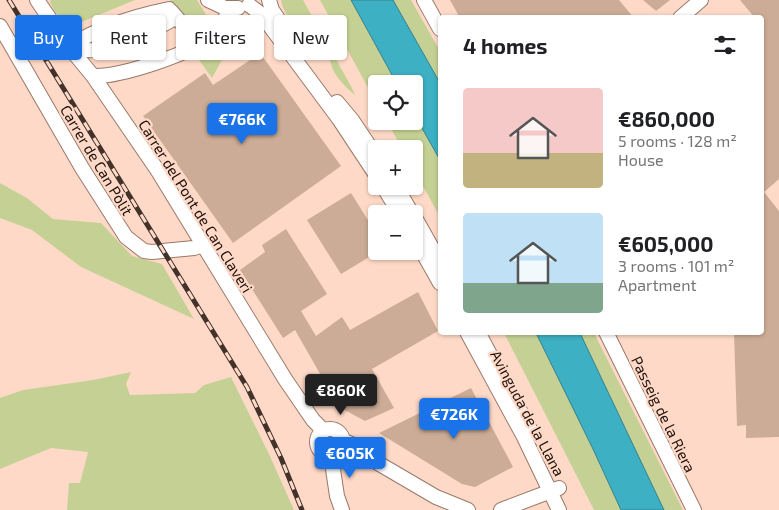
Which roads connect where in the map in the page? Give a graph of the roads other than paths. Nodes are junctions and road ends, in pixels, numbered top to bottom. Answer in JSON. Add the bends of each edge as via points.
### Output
{"nodes":[{"id":1,"x":37,"y":0,"type":"edge"},
{"id":2,"x":208,"y":0,"type":"edge"},
{"id":3,"x":269,"y":0,"type":"edge"},
{"id":4,"x":424,"y":0,"type":"edge"},
{"id":5,"x":701,"y":0,"type":"edge"},
{"id":6,"x":253,"y":3,"type":"edge"},
{"id":7,"x":170,"y":9,"type":"edge"},
{"id":8,"x":230,"y":9,"type":"junction"},
{"id":9,"x":47,"y":15,"type":"edge"},
{"id":10,"x":227,"y":15,"type":"edge"},
{"id":11,"x":684,"y":15,"type":"edge"},
{"id":12,"x":438,"y":25,"type":"edge"},
{"id":13,"x":0,"y":26,"type":"edge"},
{"id":14,"x":82,"y":50,"type":"edge"},
{"id":15,"x":176,"y":55,"type":"edge"},
{"id":16,"x":80,"y":60,"type":"edge"},
{"id":17,"x":93,"y":76,"type":"junction"},
{"id":18,"x":368,"y":144,"type":"edge"},
{"id":19,"x":368,"y":163,"type":"edge"},
{"id":20,"x":423,"y":232,"type":"edge"},
{"id":21,"x":203,"y":245,"type":"junction"},
{"id":22,"x":423,"y":252,"type":"edge"},
{"id":23,"x":438,"y":259,"type":"edge"},
{"id":24,"x":438,"y":279,"type":"edge"},
{"id":25,"x":469,"y":335,"type":"edge"},
{"id":26,"x":480,"y":335,"type":"edge"},
{"id":27,"x":607,"y":335,"type":"edge"},
{"id":28,"x":324,"y":431,"type":"junction"},
{"id":29,"x":338,"y":449,"type":"junction"},
{"id":30,"x":555,"y":490,"type":"junction"},
{"id":31,"x":342,"y":510,"type":"edge"},
{"id":32,"x":468,"y":510,"type":"edge"},
{"id":33,"x":501,"y":510,"type":"edge"},
{"id":34,"x":559,"y":510,"type":"edge"},
{"id":35,"x":570,"y":510,"type":"edge"},
{"id":36,"x":694,"y":510,"type":"edge"}],
"edges":[{"from":1,"to":9,"type":"street","name":"Carrer del Pont de Can Claveri"},
{"from":2,"to":8,"type":"street"},
{"from":3,"to":18,"type":"street","via":[[284,28]]},
{"from":4,"to":12,"type":"street"},
{"from":5,"to":11,"type":"street"},
{"from":6,"to":8,"type":"street"},
{"from":6,"to":19,"type":"street"},
{"from":7,"to":14,"type":"street","via":[[163,26],[97,50]]},
{"from":8,"to":10,"type":"street"},
{"from":13,"to":21,"type":"street","name":"Carrer de Can Pòlit","via":[[126,237],[144,251],[152,252]]},
{"from":15,"to":17,"type":"street","via":[[104,77]]},
{"from":16,"to":17,"type":"street","name":"Carrer del Pont de Can Claveri"},
{"from":17,"to":21,"type":"street","name":"Carrer del Pont de Can Claveri","via":[[158,171]]},
{"from":20,"to":23,"type":"street"},
{"from":21,"to":28,"type":"street","name":"Carrer del Pont de Can Claveri","via":[[285,379]]},
{"from":22,"to":24,"type":"street"},
{"from":25,"to":30,"type":"street","name":"Avinguda de la Llana"},
{"from":26,"to":30,"type":"street","name":"Avinguda de la Llana","via":[[517,404]]},
{"from":27,"to":36,"type":"street","name":"Passeig de la Riera"},
{"from":28,"to":29,"type":"street","via":[[336,430],[341,434]]},
{"from":28,"to":29,"type":"street","via":[[318,436],[318,447],[326,455]]},
{"from":29,"to":31,"type":"street","via":[[337,496]]},
{"from":29,"to":32,"type":"street","via":[[353,454],[359,452],[436,497]]},
{"from":30,"to":33,"type":"street"},
{"from":30,"to":34,"type":"street","name":"Avinguda de la Llana"},
{"from":30,"to":35,"type":"street","name":"Avinguda de la Llana"}]}
